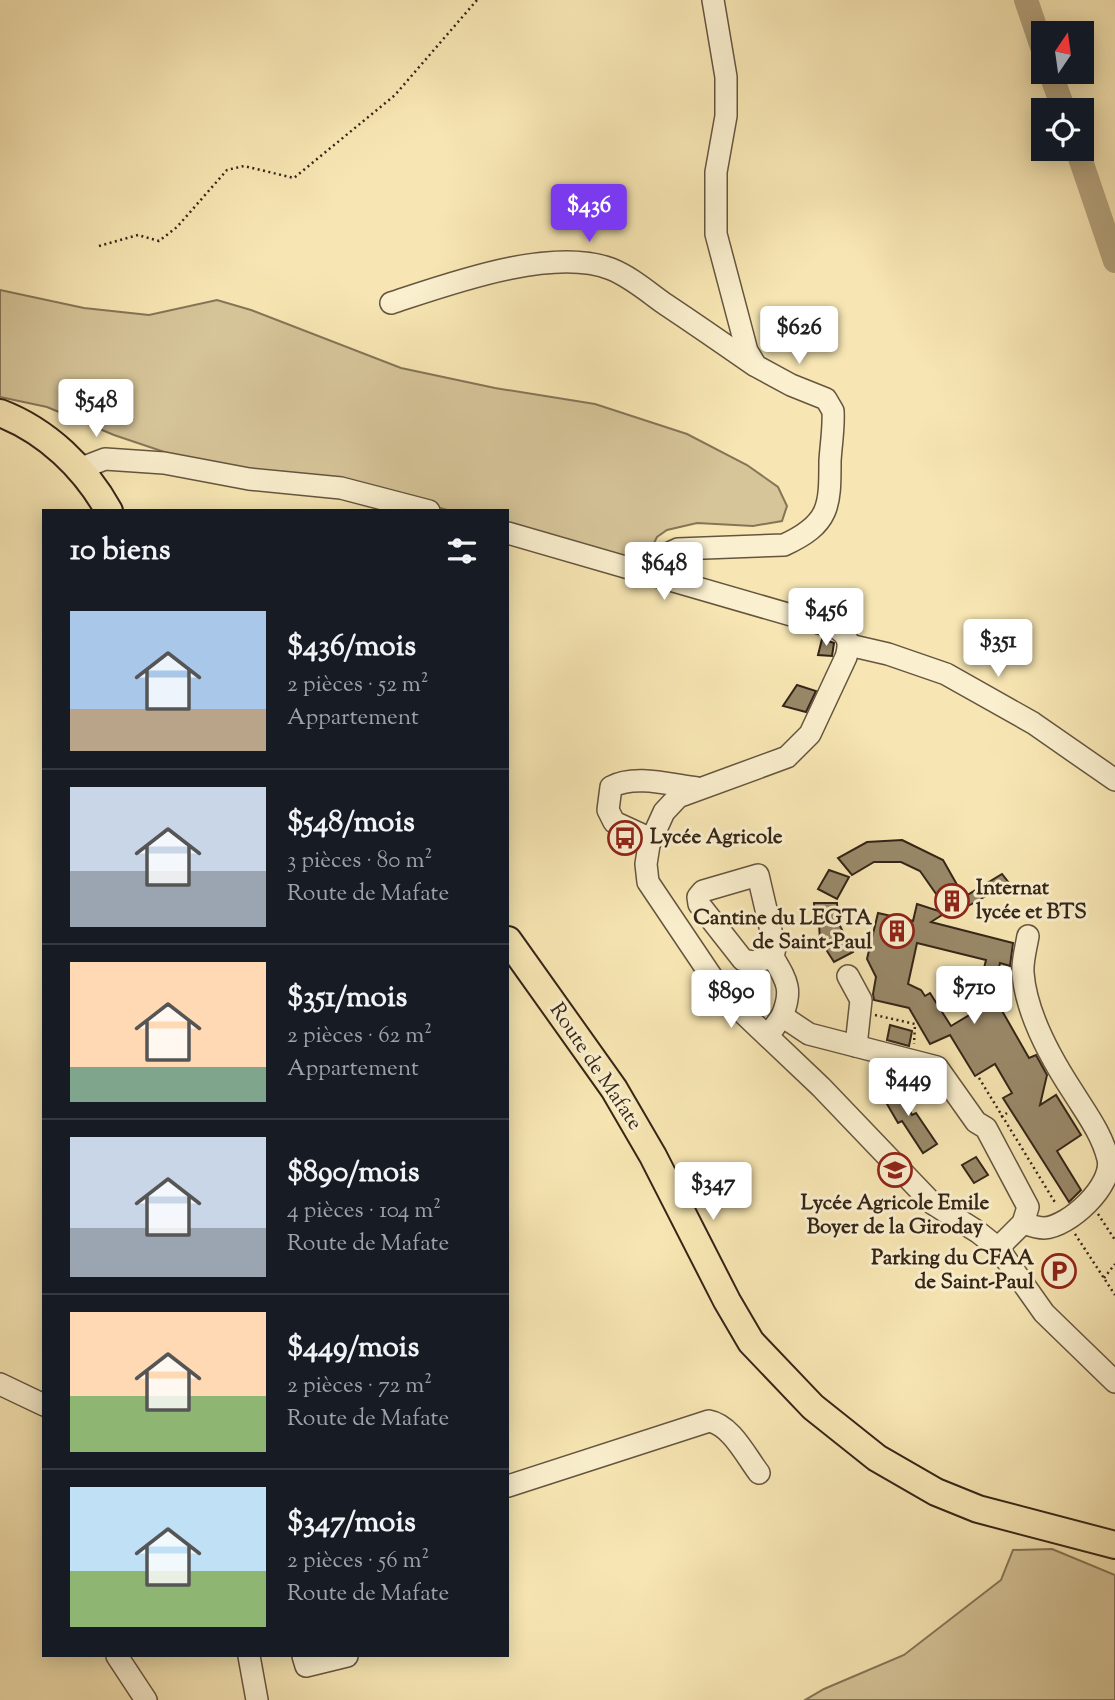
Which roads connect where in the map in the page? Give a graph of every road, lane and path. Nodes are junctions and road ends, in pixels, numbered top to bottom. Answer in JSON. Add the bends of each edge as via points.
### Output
{"nodes":[{"id":1,"x":477,"y":0,"type":"edge"},
{"id":2,"x":713,"y":0,"type":"edge"},
{"id":3,"x":99,"y":246,"type":"dead end"},
{"id":4,"x":391,"y":303,"type":"dead end"},
{"id":5,"x":756,"y":366,"type":"junction"},
{"id":6,"x":0,"y":413,"type":"edge"},
{"id":7,"x":125,"y":459,"type":"junction"},
{"id":8,"x":79,"y":469,"type":"junction"},
{"id":9,"x":104,"y":502,"type":"edge"},
{"id":10,"x":421,"y":509,"type":"edge"},
{"id":11,"x":509,"y":533,"type":"edge"},
{"id":12,"x":649,"y":576,"type":"junction"},
{"id":13,"x":849,"y":645,"type":"junction"},
{"id":14,"x":1115,"y":780,"type":"edge"},
{"id":15,"x":699,"y":788,"type":"junction"},
{"id":16,"x":651,"y":839,"type":"junction"},
{"id":17,"x":1028,"y":936,"type":"dead end"},
{"id":18,"x":509,"y":941,"type":"edge"},
{"id":19,"x":773,"y":957,"type":"dead end"},
{"id":20,"x":848,"y":976,"type":"dead end"},
{"id":21,"x":782,"y":1016,"type":"junction"},
{"id":22,"x":768,"y":1036,"type":"junction"},
{"id":23,"x":856,"y":1046,"type":"junction"},
{"id":24,"x":979,"y":1078,"type":"dead end"},
{"id":25,"x":1090,"y":1203,"type":"junction"},
{"id":26,"x":1066,"y":1221,"type":"junction"},
{"id":27,"x":1023,"y":1223,"type":"junction"},
{"id":28,"x":1115,"y":1240,"type":"edge"},
{"id":29,"x":998,"y":1248,"type":"junction"},
{"id":30,"x":1115,"y":1264,"type":"edge"},
{"id":31,"x":1104,"y":1278,"type":"junction"},
{"id":32,"x":1115,"y":1295,"type":"edge"},
{"id":33,"x":1115,"y":1382,"type":"edge"},
{"id":34,"x":0,"y":1384,"type":"edge"},
{"id":35,"x":42,"y":1404,"type":"edge"},
{"id":36,"x":759,"y":1473,"type":"dead end"},
{"id":37,"x":509,"y":1486,"type":"edge"},
{"id":38,"x":1115,"y":1545,"type":"edge"},
{"id":39,"x":118,"y":1657,"type":"edge"},
{"id":40,"x":249,"y":1657,"type":"edge"},
{"id":41,"x":303,"y":1657,"type":"edge"},
{"id":42,"x":343,"y":1657,"type":"edge"},
{"id":43,"x":146,"y":1700,"type":"edge"},
{"id":44,"x":257,"y":1700,"type":"edge"}],
"edges":[{"from":1,"to":3,"type":"path","via":[[395,94],[294,178],[244,166],[227,170],[159,241],[138,235]]},
{"from":2,"to":5,"type":"street","via":[[726,77],[726,116],[716,172],[716,234],[747,351]]},
{"from":4,"to":5,"type":"street","via":[[517,266],[554,262],[610,268]]},
{"from":5,"to":12,"type":"street","via":[[826,399],[833,411],[827,508],[819,521],[784,545],[678,549],[665,555]]},
{"from":6,"to":8,"type":"main road","via":[[42,433]]},
{"from":7,"to":8,"type":"street","via":[[99,460]]},
{"from":7,"to":9,"type":"street","via":[[110,474]]},
{"from":7,"to":10,"type":"street","via":[[341,488]]},
{"from":8,"to":9,"type":"main road"},
{"from":11,"to":12,"type":"street"},
{"from":12,"to":13,"type":"street","via":[[836,628]]},
{"from":13,"to":14,"type":"street","via":[[946,674],[1033,723]]},
{"from":13,"to":15,"type":"street","via":[[804,742],[787,757]]},
{"from":15,"to":16,"type":"street","via":[[678,797]]},
{"from":15,"to":16,"type":"street","via":[[634,781],[611,787],[608,810],[614,822]]},
{"from":16,"to":22,"type":"street","via":[[648,882],[724,995]]},
{"from":17,"to":25,"type":"street","via":[[1022,971],[1034,1015],[1048,1050],[1094,1124],[1109,1161],[1103,1183]]},
{"from":18,"to":38,"type":"main road","name":"Route de Mafate","via":[[614,1089],[751,1342],[813,1407],[877,1458],[936,1492],[978,1509]]},
{"from":19,"to":21,"type":"street","via":[[786,979],[789,1000]]},
{"from":20,"to":23,"type":"street","via":[[861,1000]]},
{"from":21,"to":22,"type":"street"},
{"from":21,"to":23,"type":"street","via":[[809,1034]]},
{"from":22,"to":29,"type":"street","via":[[932,1203]]},
{"from":23,"to":27,"type":"street","via":[[937,1067],[975,1122],[986,1128],[1025,1199],[1028,1207]]},
{"from":24,"to":26,"type":"path"},
{"from":25,"to":26,"type":"street"},
{"from":25,"to":28,"type":"path"},
{"from":26,"to":27,"type":"street","via":[[1043,1228]]},
{"from":26,"to":31,"type":"path"},
{"from":27,"to":29,"type":"street"},
{"from":29,"to":33,"type":"street","via":[[1044,1314]]},
{"from":30,"to":31,"type":"path"},
{"from":31,"to":32,"type":"path"},
{"from":34,"to":35,"type":"street"},
{"from":36,"to":37,"type":"street","via":[[730,1433],[709,1421]]},
{"from":39,"to":43,"type":"street"},
{"from":40,"to":44,"type":"street"},
{"from":41,"to":42,"type":"street","via":[[306,1667]]}]}
